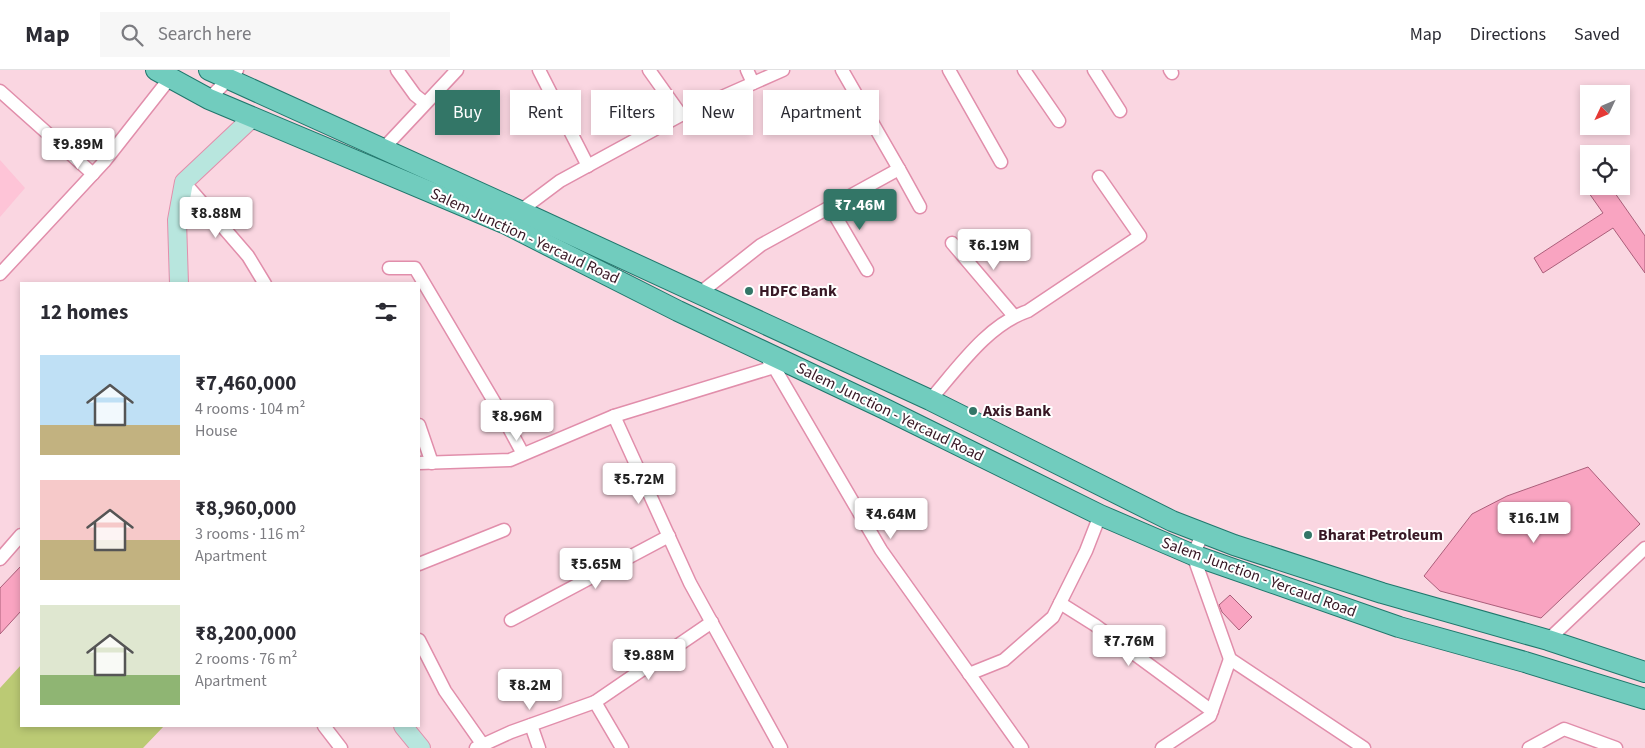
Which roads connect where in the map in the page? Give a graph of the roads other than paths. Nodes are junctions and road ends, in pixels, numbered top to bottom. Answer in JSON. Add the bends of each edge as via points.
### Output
{"nodes":[{"id":1,"x":208,"y":70,"type":"edge"},
{"id":2,"x":397,"y":70,"type":"edge"},
{"id":3,"x":457,"y":70,"type":"edge"},
{"id":4,"x":539,"y":70,"type":"edge"},
{"id":5,"x":649,"y":70,"type":"edge"},
{"id":6,"x":747,"y":70,"type":"edge"},
{"id":7,"x":783,"y":70,"type":"edge"},
{"id":8,"x":842,"y":70,"type":"edge"},
{"id":9,"x":949,"y":70,"type":"edge"},
{"id":10,"x":1024,"y":70,"type":"edge"},
{"id":11,"x":1094,"y":70,"type":"edge"},
{"id":12,"x":163,"y":74,"type":"edge"},
{"id":13,"x":232,"y":74,"type":"edge"},
{"id":14,"x":753,"y":83,"type":"junction"},
{"id":15,"x":0,"y":91,"type":"edge"},
{"id":16,"x":209,"y":99,"type":"junction"},
{"id":17,"x":425,"y":103,"type":"junction"},
{"id":18,"x":1120,"y":111,"type":"dead end"},
{"id":19,"x":681,"y":115,"type":"junction"},
{"id":20,"x":253,"y":116,"type":"junction"},
{"id":21,"x":1059,"y":121,"type":"dead end"},
{"id":22,"x":383,"y":149,"type":"junction"},
{"id":23,"x":1001,"y":162,"type":"dead end"},
{"id":24,"x":588,"y":166,"type":"junction"},
{"id":25,"x":899,"y":169,"type":"junction"},
{"id":26,"x":93,"y":174,"type":"junction"},
{"id":27,"x":1099,"y":177,"type":"dead end"},
{"id":28,"x":184,"y":182,"type":"junction"},
{"id":29,"x":830,"y":207,"type":"junction"},
{"id":30,"x":920,"y":207,"type":"dead end"},
{"id":31,"x":520,"y":211,"type":"junction"},
{"id":32,"x":952,"y":244,"type":"dead end"},
{"id":33,"x":389,"y":268,"type":"dead end"},
{"id":34,"x":866,"y":270,"type":"dead end"},
{"id":35,"x":0,"y":274,"type":"edge"},
{"id":36,"x":179,"y":282,"type":"edge"},
{"id":37,"x":264,"y":282,"type":"edge"},
{"id":38,"x":700,"y":293,"type":"junction"},
{"id":39,"x":1014,"y":316,"type":"junction"},
{"id":40,"x":771,"y":326,"type":"junction"},
{"id":41,"x":755,"y":346,"type":"junction"},
{"id":42,"x":774,"y":367,"type":"junction"},
{"id":43,"x":930,"y":400,"type":"junction"},
{"id":44,"x":614,"y":416,"type":"junction"},
{"id":45,"x":420,"y":428,"type":"edge"},
{"id":46,"x":523,"y":454,"type":"junction"},
{"id":47,"x":420,"y":463,"type":"edge"},
{"id":48,"x":432,"y":463,"type":"junction"},
{"id":49,"x":1100,"y":515,"type":"junction"},
{"id":50,"x":504,"y":530,"type":"dead end"},
{"id":51,"x":1203,"y":533,"type":"junction"},
{"id":52,"x":20,"y":536,"type":"edge"},
{"id":53,"x":669,"y":536,"type":"junction"},
{"id":54,"x":1645,"y":548,"type":"edge"},
{"id":55,"x":1193,"y":555,"type":"junction"},
{"id":56,"x":0,"y":559,"type":"edge"},
{"id":57,"x":420,"y":564,"type":"edge"},
{"id":58,"x":1060,"y":603,"type":"junction"},
{"id":59,"x":511,"y":620,"type":"dead end"},
{"id":60,"x":712,"y":622,"type":"junction"},
{"id":61,"x":1548,"y":640,"type":"junction"},
{"id":62,"x":420,"y":642,"type":"edge"},
{"id":63,"x":1230,"y":659,"type":"junction"},
{"id":64,"x":1645,"y":672,"type":"edge"},
{"id":65,"x":969,"y":674,"type":"junction"},
{"id":66,"x":1645,"y":699,"type":"edge"},
{"id":67,"x":595,"y":702,"type":"junction"},
{"id":68,"x":1212,"y":710,"type":"junction"},
{"id":69,"x":531,"y":725,"type":"junction"},
{"id":70,"x":325,"y":727,"type":"edge"},
{"id":71,"x":404,"y":727,"type":"edge"},
{"id":72,"x":1551,"y":736,"type":"junction"},
{"id":73,"x":480,"y":746,"type":"edge"},
{"id":74,"x":342,"y":748,"type":"edge"},
{"id":75,"x":420,"y":748,"type":"edge"},
{"id":76,"x":539,"y":748,"type":"edge"},
{"id":77,"x":622,"y":748,"type":"edge"},
{"id":78,"x":782,"y":748,"type":"edge"},
{"id":79,"x":1022,"y":748,"type":"edge"},
{"id":80,"x":1162,"y":748,"type":"edge"},
{"id":81,"x":1364,"y":748,"type":"edge"},
{"id":82,"x":1529,"y":748,"type":"edge"},
{"id":83,"x":1557,"y":748,"type":"edge"},
{"id":84,"x":1616,"y":748,"type":"edge"}],
"edges":[{"from":1,"to":13,"type":"main road"},
{"from":2,"to":17,"type":"street"},
{"from":3,"to":17,"type":"street"},
{"from":4,"to":24,"type":"street"},
{"from":5,"to":19,"type":"street"},
{"from":6,"to":14,"type":"street"},
{"from":7,"to":14,"type":"street"},
{"from":8,"to":25,"type":"street"},
{"from":9,"to":23,"type":"street"},
{"from":10,"to":21,"type":"street"},
{"from":11,"to":18,"type":"street"},
{"from":12,"to":16,"type":"main road","name":"Salem Junction - Yercaud Road"},
{"from":12,"to":26,"type":"street"},
{"from":13,"to":16,"type":"street"},
{"from":13,"to":22,"type":"main road"},
{"from":14,"to":19,"type":"street"},
{"from":15,"to":26,"type":"street"},
{"from":16,"to":20,"type":"main road","name":"Salem Junction - Yercaud Road"},
{"from":17,"to":22,"type":"street"},
{"from":19,"to":24,"type":"street"},
{"from":20,"to":28,"type":"street"},
{"from":20,"to":41,"type":"main road","name":"Salem Junction - Yercaud Road","via":[[504,223]]},
{"from":22,"to":31,"type":"main road"},
{"from":24,"to":31,"type":"street","via":[[560,181]]},
{"from":25,"to":29,"type":"street"},
{"from":25,"to":30,"type":"street"},
{"from":26,"to":35,"type":"street"},
{"from":27,"to":39,"type":"street","via":[[1140,236],[1028,311]]},
{"from":28,"to":36,"type":"street","via":[[177,220]]},
{"from":28,"to":37,"type":"street","via":[[248,256]]},
{"from":29,"to":34,"type":"street"},
{"from":29,"to":38,"type":"street","via":[[761,245]]},
{"from":31,"to":38,"type":"main road"},
{"from":32,"to":39,"type":"street"},
{"from":33,"to":46,"type":"street","via":[[416,268]]},
{"from":38,"to":40,"type":"main road"},
{"from":39,"to":43,"type":"street","via":[[983,341]]},
{"from":40,"to":41,"type":"main road"},
{"from":40,"to":43,"type":"main road"},
{"from":41,"to":42,"type":"street"},
{"from":41,"to":49,"type":"main road","name":"Salem Junction - Yercaud Road"},
{"from":42,"to":44,"type":"street"},
{"from":42,"to":65,"type":"street","via":[[881,550]]},
{"from":43,"to":51,"type":"main road","via":[[1172,521]]},
{"from":44,"to":46,"type":"street"},
{"from":44,"to":53,"type":"street"},
{"from":45,"to":48,"type":"street"},
{"from":46,"to":48,"type":"street","via":[[510,460]]},
{"from":47,"to":48,"type":"street"},
{"from":49,"to":55,"type":"main road","name":"Salem Junction - Yercaud Road"},
{"from":49,"to":58,"type":"street"},
{"from":50,"to":57,"type":"street"},
{"from":51,"to":55,"type":"street"},
{"from":51,"to":61,"type":"main road","via":[[1382,593]]},
{"from":52,"to":56,"type":"street"},
{"from":53,"to":59,"type":"street"},
{"from":53,"to":60,"type":"street"},
{"from":54,"to":61,"type":"street"},
{"from":55,"to":63,"type":"street"},
{"from":55,"to":66,"type":"main road","name":"Salem Junction - Yercaud Road","via":[[1399,627]]},
{"from":58,"to":65,"type":"street","via":[[1054,617],[1004,660]]},
{"from":58,"to":68,"type":"street"},
{"from":60,"to":67,"type":"street"},
{"from":60,"to":78,"type":"street"},
{"from":61,"to":64,"type":"main road"},
{"from":62,"to":73,"type":"street","via":[[445,692]]},
{"from":63,"to":68,"type":"street"},
{"from":63,"to":81,"type":"street"},
{"from":65,"to":79,"type":"street"},
{"from":67,"to":69,"type":"street"},
{"from":67,"to":77,"type":"street"},
{"from":68,"to":80,"type":"street","via":[[1210,716]]},
{"from":69,"to":73,"type":"street"},
{"from":69,"to":76,"type":"street"},
{"from":70,"to":74,"type":"street"},
{"from":71,"to":75,"type":"street"},
{"from":72,"to":82,"type":"street"},
{"from":72,"to":83,"type":"street"},
{"from":72,"to":84,"type":"street","via":[[1564,729]]}]}
